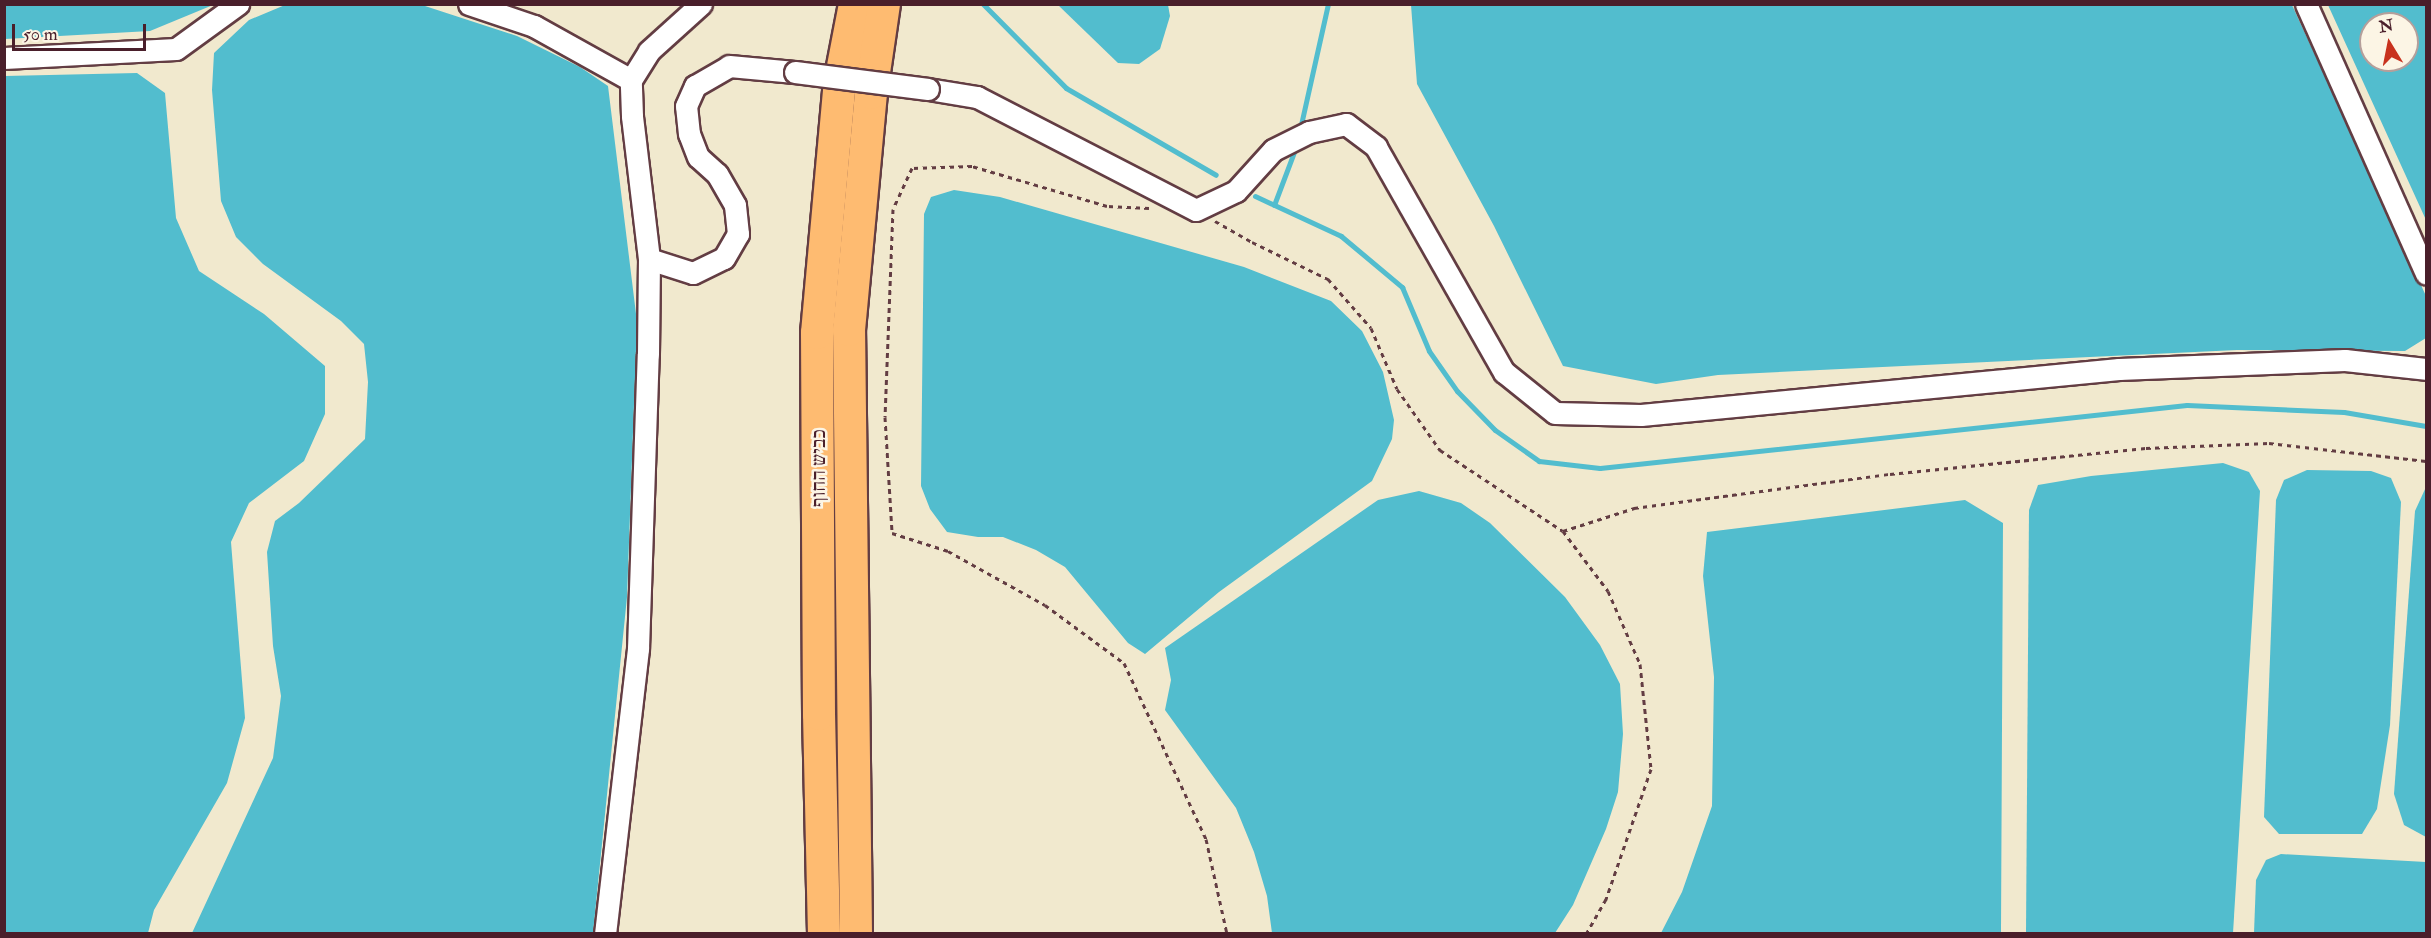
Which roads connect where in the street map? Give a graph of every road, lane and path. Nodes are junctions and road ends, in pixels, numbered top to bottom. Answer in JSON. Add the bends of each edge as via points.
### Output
{"nodes":[{"id":1,"x":238,"y":4,"type":"edge"},
{"id":2,"x":469,"y":4,"type":"edge"},
{"id":3,"x":701,"y":4,"type":"edge"},
{"id":4,"x":855,"y":4,"type":"edge"},
{"id":5,"x":884,"y":4,"type":"edge"},
{"id":6,"x":2306,"y":4,"type":"edge"},
{"id":7,"x":4,"y":58,"type":"edge"},
{"id":8,"x":631,"y":80,"type":"junction"},
{"id":9,"x":1152,"y":208,"type":"dead end"},
{"id":10,"x":1196,"y":210,"type":"junction"},
{"id":11,"x":649,"y":259,"type":"junction"},
{"id":12,"x":2427,"y":273,"type":"edge"},
{"id":13,"x":2427,"y":369,"type":"edge"},
{"id":14,"x":2427,"y":461,"type":"edge"},
{"id":15,"x":1563,"y":531,"type":"junction"},
{"id":16,"x":605,"y":933,"type":"edge"},
{"id":17,"x":824,"y":933,"type":"edge"},
{"id":18,"x":856,"y":933,"type":"edge"},
{"id":19,"x":1227,"y":933,"type":"edge"},
{"id":20,"x":1586,"y":933,"type":"edge"}],
"edges":[{"from":1,"to":7,"type":"street","via":[[176,50]]},
{"from":2,"to":8,"type":"street","via":[[534,26]]},
{"from":3,"to":8,"type":"street","via":[[649,51]]},
{"from":4,"to":17,"type":"highway","name":"כביש החוף","via":[[840,82],[817,333]]},
{"from":5,"to":18,"type":"highway","name":"כביש החוף","via":[[871,93],[849,330]]},
{"from":6,"to":12,"type":"street"},
{"from":8,"to":11,"type":"street"},
{"from":9,"to":19,"type":"path","via":[[1107,206],[972,166],[912,168],[893,209],[885,417],[892,534],[948,551],[1045,605],[1124,663],[1206,839]]},
{"from":10,"to":11,"type":"street","bridge":true,"via":[[977,97],[729,66],[695,86],[686,106],[689,134],[698,157],[717,174],[735,205],[738,234],[724,258],[693,273]]},
{"from":10,"to":13,"type":"street","via":[[1236,191],[1273,150],[1309,132],[1346,124],[1377,147],[1504,372],[1555,413],[1641,415],[2119,369],[2345,360]]},
{"from":10,"to":15,"type":"path","via":[[1328,279],[1371,327],[1396,388],[1440,450]]},
{"from":11,"to":16,"type":"street","via":[[638,649]]},
{"from":14,"to":15,"type":"path","via":[[2268,442],[2146,448],[1890,474],[1634,508]]},
{"from":15,"to":20,"type":"path","via":[[1608,591],[1640,664],[1651,769],[1606,898]]}]}
